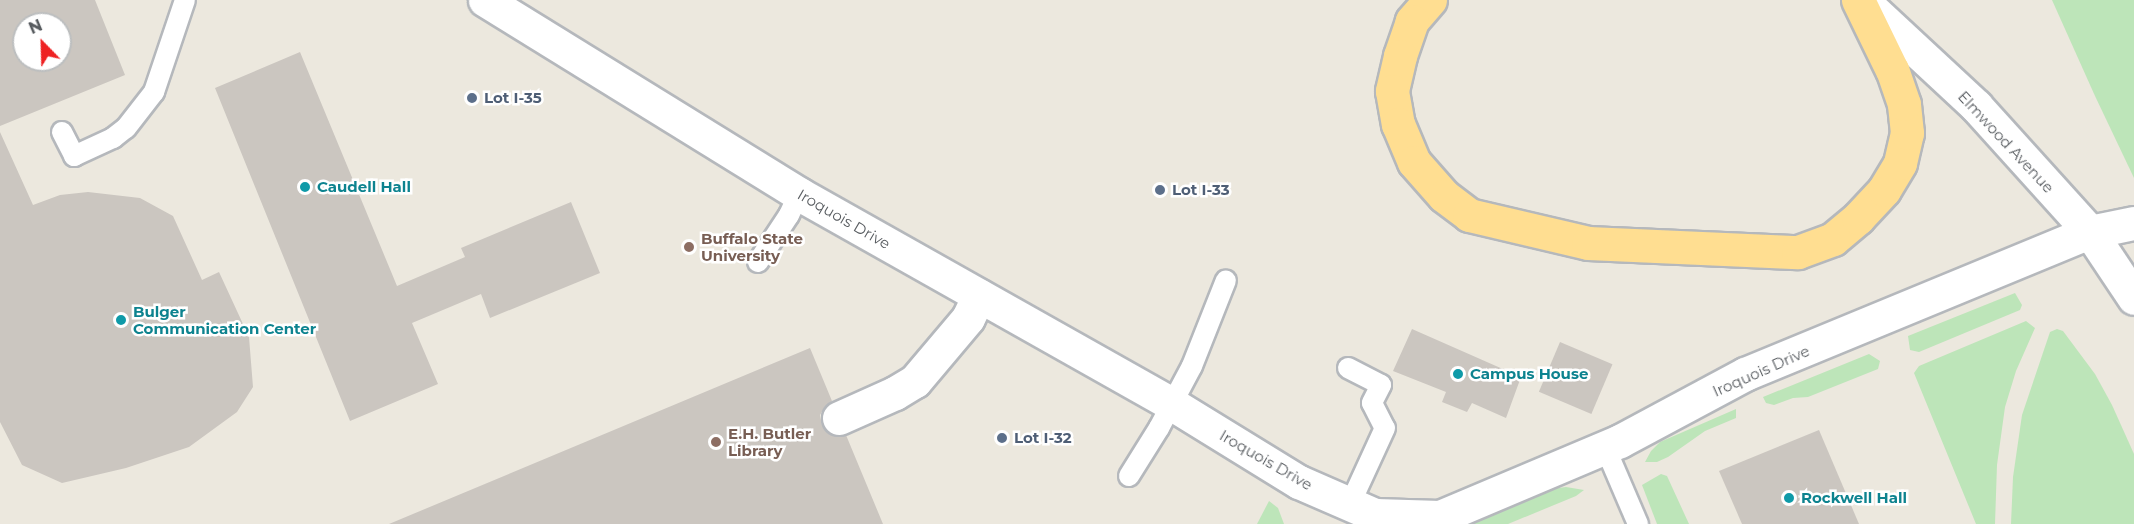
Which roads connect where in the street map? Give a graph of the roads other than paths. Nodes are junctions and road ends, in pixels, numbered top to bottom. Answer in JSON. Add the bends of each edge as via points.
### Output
{"nodes":[{"id":1,"x":185,"y":0,"type":"edge"},
{"id":2,"x":485,"y":0,"type":"edge"},
{"id":3,"x":1430,"y":0,"type":"edge"},
{"id":4,"x":1860,"y":0,"type":"edge"},
{"id":5,"x":62,"y":132,"type":"dead end"},
{"id":6,"x":800,"y":194,"type":"junction"},
{"id":7,"x":2134,"y":223,"type":"edge"},
{"id":8,"x":2090,"y":232,"type":"junction"},
{"id":9,"x":758,"y":262,"type":"dead end"},
{"id":10,"x":1226,"y":280,"type":"dead end"},
{"id":11,"x":979,"y":295,"type":"junction"},
{"id":12,"x":2134,"y":298,"type":"edge"},
{"id":13,"x":1348,"y":368,"type":"dead end"},
{"id":14,"x":1172,"y":404,"type":"junction"},
{"id":15,"x":839,"y":418,"type":"dead end"},
{"id":16,"x":1605,"y":447,"type":"junction"},
{"id":17,"x":1129,"y":476,"type":"dead end"},
{"id":18,"x":1350,"y":504,"type":"junction"},
{"id":19,"x":1638,"y":524,"type":"edge"}],
"edges":[{"from":1,"to":5,"type":"lane","via":[[154,92],[126,129],[74,156]]},
{"from":2,"to":6,"type":"street","name":"Iroquois Drive"},
{"from":3,"to":4,"type":"highway","via":[[1412,21],[1392,92],[1398,124],[1414,162],[1444,196],[1469,215],[1588,243],[1798,252],[1833,239],[1858,218],[1884,190],[1900,164],[1907,133],[1905,104]]},
{"from":4,"to":8,"type":"street","name":"Elmwood Avenue","via":[[1977,106]]},
{"from":6,"to":9,"type":"lane"},
{"from":6,"to":11,"type":"street","name":"Iroquois Drive"},
{"from":7,"to":8,"type":"street","name":"Iroquois Drive"},
{"from":8,"to":12,"type":"street","name":"Elmwood Avenue"},
{"from":8,"to":16,"type":"street","name":"Iroquois Drive","via":[[1744,374]]},
{"from":10,"to":14,"type":"lane","via":[[1192,366]]},
{"from":11,"to":14,"type":"street","name":"Iroquois Drive"},
{"from":11,"to":15,"type":"street","via":[[968,318],[915,381]]},
{"from":13,"to":18,"type":"lane","via":[[1381,385],[1372,403],[1385,428]]},
{"from":14,"to":17,"type":"lane"},
{"from":14,"to":18,"type":"street","name":"Iroquois Drive","via":[[1299,482]]},
{"from":16,"to":18,"type":"street","name":"Iroquois Drive","via":[[1440,517],[1375,515]]},
{"from":16,"to":19,"type":"lane"}]}
